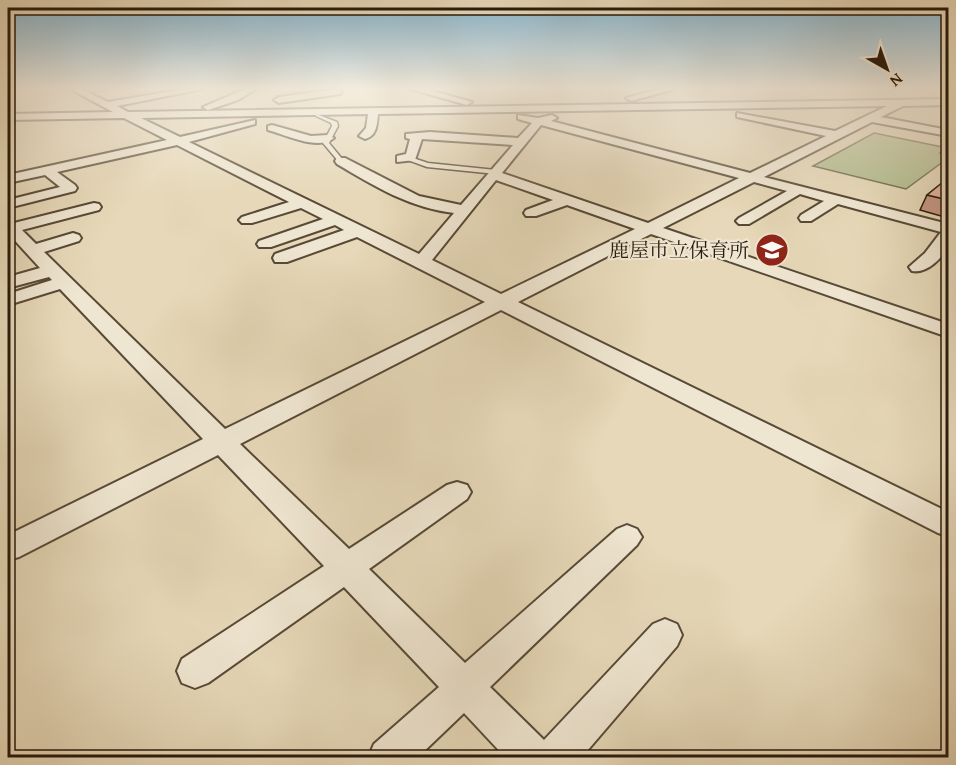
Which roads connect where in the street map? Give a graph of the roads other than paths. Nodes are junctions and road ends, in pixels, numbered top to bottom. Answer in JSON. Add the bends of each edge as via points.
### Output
{"nodes":[{"id":1,"x":146,"y":125,"type":"edge"},
{"id":2,"x":242,"y":125,"type":"edge"},
{"id":3,"x":262,"y":125,"type":"edge"},
{"id":4,"x":281,"y":125,"type":"edge"},
{"id":5,"x":335,"y":125,"type":"edge"},
{"id":6,"x":371,"y":125,"type":"edge"},
{"id":7,"x":536,"y":125,"type":"edge"},
{"id":8,"x":553,"y":125,"type":"edge"},
{"id":9,"x":788,"y":125,"type":"edge"},
{"id":10,"x":857,"y":125,"type":"edge"},
{"id":11,"x":905,"y":125,"type":"edge"},
{"id":12,"x":273,"y":128,"type":"junction"},
{"id":13,"x":948,"y":133,"type":"edge"},
{"id":14,"x":837,"y":135,"type":"junction"},
{"id":15,"x":365,"y":136,"type":"dead end"},
{"id":16,"x":453,"y":137,"type":"junction"},
{"id":17,"x":328,"y":138,"type":"junction"},
{"id":18,"x":179,"y":141,"type":"junction"},
{"id":19,"x":522,"y":142,"type":"junction"},
{"id":20,"x":444,"y":151,"type":"dead end"},
{"id":21,"x":404,"y":159,"type":"joint"},
{"id":22,"x":341,"y":161,"type":"joint"},
{"id":23,"x":47,"y":170,"type":"junction"},
{"id":24,"x":495,"y":174,"type":"junction"},
{"id":25,"x":751,"y":178,"type":"junction"},
{"id":26,"x":8,"y":179,"type":"edge"},
{"id":27,"x":798,"y":190,"type":"junction"},
{"id":28,"x":566,"y":200,"type":"junction"},
{"id":29,"x":835,"y":200,"type":"junction"},
{"id":30,"x":302,"y":203,"type":"junction"},
{"id":31,"x":94,"y":207,"type":"dead end"},
{"id":32,"x":465,"y":210,"type":"junction"},
{"id":33,"x":531,"y":213,"type":"dead end"},
{"id":34,"x":806,"y":218,"type":"dead end"},
{"id":35,"x":247,"y":220,"type":"dead end"},
{"id":36,"x":336,"y":220,"type":"junction"},
{"id":37,"x":744,"y":221,"type":"dead end"},
{"id":38,"x":13,"y":228,"type":"edge"},
{"id":39,"x":650,"y":228,"type":"junction"},
{"id":40,"x":358,"y":231,"type":"junction"},
{"id":41,"x":948,"y":232,"type":"edge"},
{"id":42,"x":73,"y":238,"type":"dead end"},
{"id":43,"x":265,"y":244,"type":"dead end"},
{"id":44,"x":281,"y":258,"type":"dead end"},
{"id":45,"x":421,"y":262,"type":"junction"},
{"id":46,"x":918,"y":267,"type":"dead end"},
{"id":47,"x":58,"y":276,"type":"junction"},
{"id":48,"x":8,"y":283,"type":"edge"},
{"id":49,"x":8,"y":300,"type":"edge"},
{"id":50,"x":500,"y":302,"type":"junction"},
{"id":51,"x":948,"y":332,"type":"edge"},
{"id":52,"x":222,"y":441,"type":"junction"},
{"id":53,"x":456,"y":492,"type":"dead end"},
{"id":54,"x":948,"y":525,"type":"edge"},
{"id":55,"x":627,"y":537,"type":"dead end"},
{"id":56,"x":8,"y":548,"type":"edge"},
{"id":57,"x":346,"y":567,"type":"junction"},
{"id":58,"x":664,"y":635,"type":"dead end"},
{"id":59,"x":195,"y":671,"type":"dead end"},
{"id":60,"x":464,"y":687,"type":"junction"},
{"id":61,"x":387,"y":758,"type":"edge"},
{"id":62,"x":534,"y":758,"type":"edge"},
{"id":63,"x":554,"y":758,"type":"edge"}],
"edges":[{"from":1,"to":18,"type":"street"},
{"from":2,"to":18,"type":"street"},
{"from":3,"to":12,"type":"street"},
{"from":4,"to":12,"type":"street"},
{"from":5,"to":17,"type":"lane"},
{"from":6,"to":15,"type":"street"},
{"from":7,"to":19,"type":"street"},
{"from":8,"to":25,"type":"street"},
{"from":9,"to":14,"type":"street"},
{"from":10,"to":14,"type":"street"},
{"from":11,"to":13,"type":"street"},
{"from":12,"to":17,"type":"street","via":[[311,139]]},
{"from":14,"to":25,"type":"street"},
{"from":16,"to":19,"type":"street"},
{"from":16,"to":20,"type":"street"},
{"from":16,"to":21,"type":"street","via":[[413,136],[411,157]]},
{"from":17,"to":22,"type":"lane","via":[[326,144]]},
{"from":18,"to":23,"type":"street"},
{"from":18,"to":30,"type":"street"},
{"from":19,"to":24,"type":"street"},
{"from":21,"to":24,"type":"lane"},
{"from":22,"to":32,"type":"street","via":[[412,200]]},
{"from":23,"to":26,"type":"street"},
{"from":23,"to":38,"type":"street","via":[[70,188]]},
{"from":24,"to":28,"type":"street"},
{"from":24,"to":32,"type":"street"},
{"from":25,"to":27,"type":"street"},
{"from":25,"to":39,"type":"street"},
{"from":27,"to":29,"type":"street"},
{"from":27,"to":37,"type":"street"},
{"from":28,"to":33,"type":"street"},
{"from":28,"to":39,"type":"street"},
{"from":29,"to":34,"type":"street"},
{"from":29,"to":41,"type":"street"},
{"from":30,"to":35,"type":"street"},
{"from":30,"to":36,"type":"street"},
{"from":31,"to":38,"type":"street"},
{"from":32,"to":45,"type":"street"},
{"from":36,"to":40,"type":"street"},
{"from":36,"to":43,"type":"street"},
{"from":38,"to":42,"type":"street"},
{"from":38,"to":47,"type":"street"},
{"from":39,"to":50,"type":"street"},
{"from":39,"to":51,"type":"street"},
{"from":40,"to":44,"type":"street"},
{"from":40,"to":45,"type":"street"},
{"from":41,"to":46,"type":"street","via":[[931,257]]},
{"from":45,"to":50,"type":"street"},
{"from":47,"to":48,"type":"street"},
{"from":47,"to":49,"type":"street"},
{"from":47,"to":52,"type":"street"},
{"from":50,"to":52,"type":"street"},
{"from":50,"to":54,"type":"street"},
{"from":52,"to":56,"type":"street"},
{"from":52,"to":57,"type":"street"},
{"from":53,"to":57,"type":"street"},
{"from":55,"to":60,"type":"street"},
{"from":57,"to":59,"type":"street"},
{"from":57,"to":60,"type":"street"},
{"from":58,"to":63,"type":"street"},
{"from":60,"to":61,"type":"street"},
{"from":60,"to":62,"type":"street"}]}
